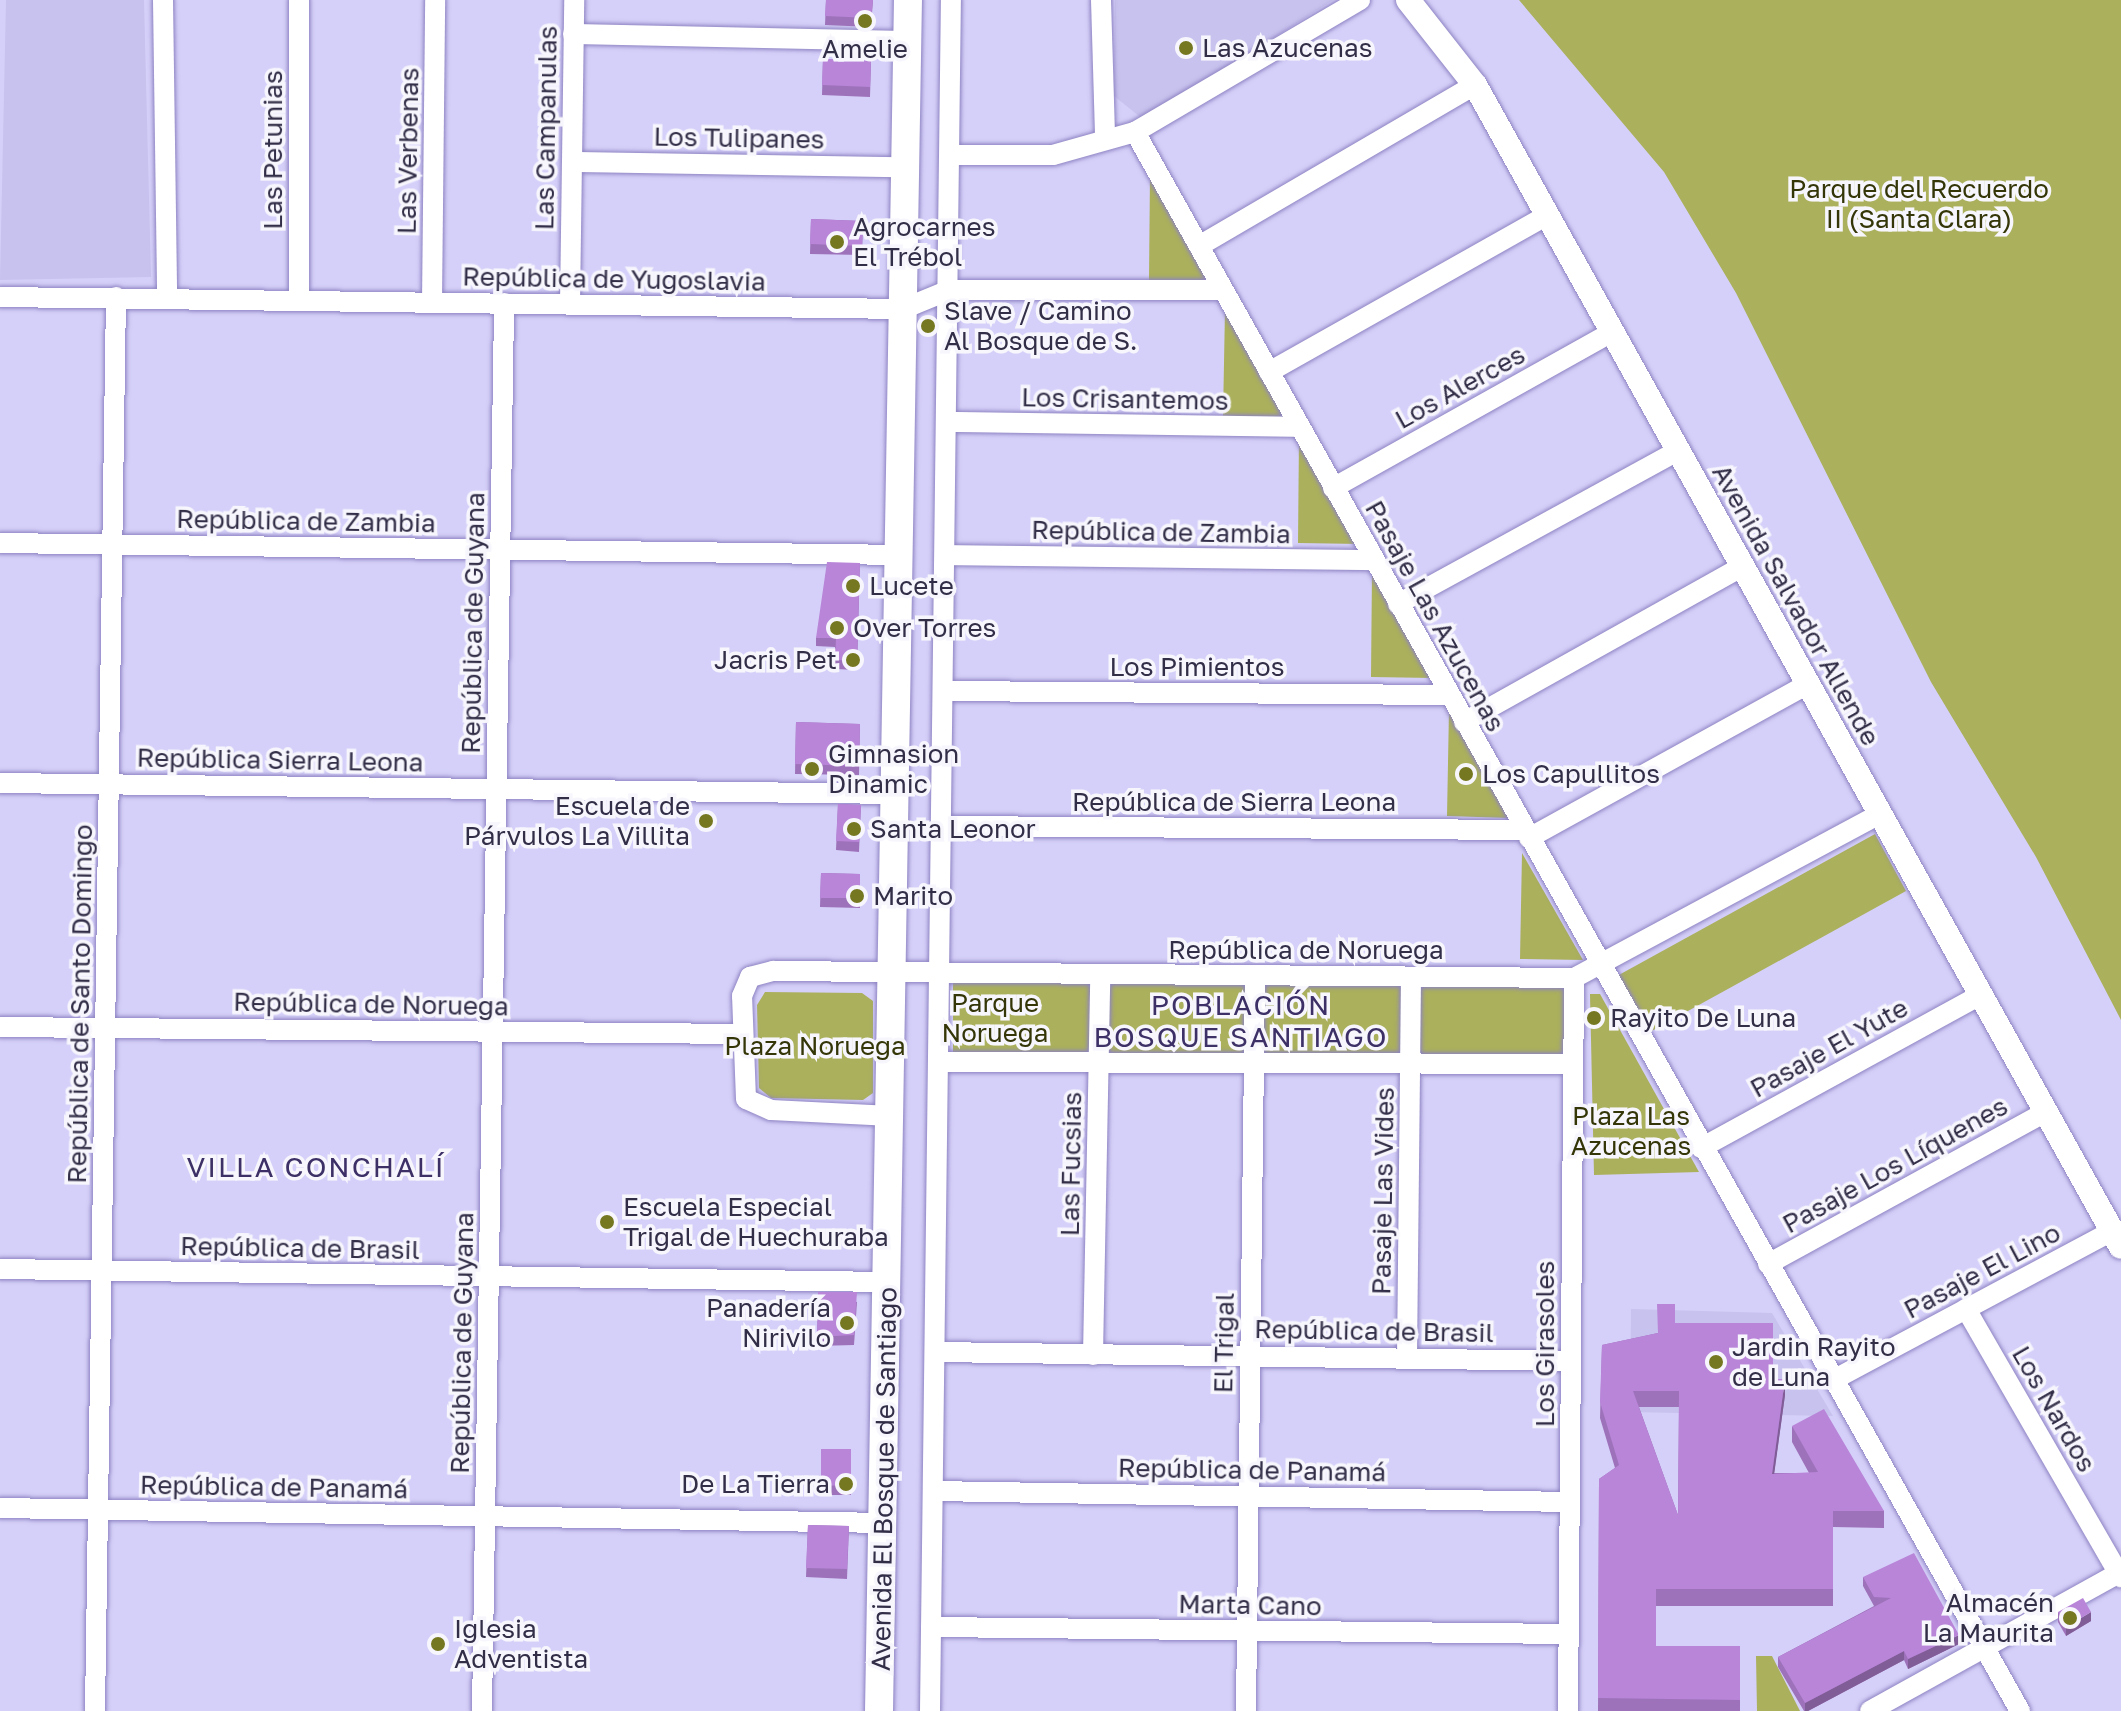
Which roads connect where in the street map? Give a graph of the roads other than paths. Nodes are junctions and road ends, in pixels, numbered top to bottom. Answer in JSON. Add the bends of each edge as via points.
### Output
{"nodes":[{"id":1,"x":163,"y":0,"type":"edge"},
{"id":2,"x":299,"y":0,"type":"edge"},
{"id":3,"x":435,"y":0,"type":"edge"},
{"id":4,"x":574,"y":0,"type":"edge"},
{"id":5,"x":908,"y":0,"type":"edge"},
{"id":6,"x":951,"y":0,"type":"edge"},
{"id":7,"x":1101,"y":0,"type":"edge"},
{"id":8,"x":1360,"y":0,"type":"edge"},
{"id":9,"x":1408,"y":0,"type":"edge"},
{"id":10,"x":573,"y":34,"type":"junction"},
{"id":11,"x":907,"y":41,"type":"junction"},
{"id":12,"x":1475,"y":85,"type":"junction"},
{"id":13,"x":1135,"y":132,"type":"junction"},
{"id":14,"x":1105,"y":138,"type":"junction"},
{"id":15,"x":950,"y":155,"type":"junction"},
{"id":16,"x":572,"y":162,"type":"junction"},
{"id":17,"x":905,"y":167,"type":"junction"},
{"id":18,"x":1548,"y":215,"type":"junction"},
{"id":19,"x":1199,"y":246,"type":"junction"},
{"id":20,"x":949,"y":290,"type":"junction"},
{"id":21,"x":1223,"y":290,"type":"junction"},
{"id":22,"x":0,"y":297,"type":"edge"},
{"id":23,"x":116,"y":297,"type":"junction"},
{"id":24,"x":167,"y":298,"type":"junction"},
{"id":25,"x":299,"y":300,"type":"junction"},
{"id":26,"x":432,"y":302,"type":"junction"},
{"id":27,"x":504,"y":303,"type":"junction"},
{"id":28,"x":570,"y":304,"type":"junction"},
{"id":29,"x":903,"y":309,"type":"junction"},
{"id":30,"x":1612,"y":332,"type":"junction"},
{"id":31,"x":1269,"y":372,"type":"junction"},
{"id":32,"x":950,"y":422,"type":"junction"},
{"id":33,"x":1300,"y":427,"type":"junction"},
{"id":34,"x":1678,"y":451,"type":"junction"},
{"id":35,"x":1333,"y":488,"type":"junction"},
{"id":36,"x":0,"y":543,"type":"edge"},
{"id":37,"x":113,"y":545,"type":"junction"},
{"id":38,"x":500,"y":550,"type":"junction"},
{"id":39,"x":900,"y":555,"type":"junction"},
{"id":40,"x":948,"y":555,"type":"junction"},
{"id":41,"x":1373,"y":560,"type":"junction"},
{"id":42,"x":1743,"y":566,"type":"junction"},
{"id":43,"x":1398,"y":604,"type":"junction"},
{"id":44,"x":1808,"y":684,"type":"junction"},
{"id":45,"x":946,"y":691,"type":"junction"},
{"id":46,"x":1449,"y":695,"type":"junction"},
{"id":47,"x":1464,"y":722,"type":"junction"},
{"id":48,"x":0,"y":783,"type":"edge"},
{"id":49,"x":109,"y":784,"type":"junction"},
{"id":50,"x":496,"y":789,"type":"junction"},
{"id":51,"x":896,"y":794,"type":"junction"},
{"id":52,"x":1880,"y":814,"type":"junction"},
{"id":53,"x":943,"y":826,"type":"junction"},
{"id":54,"x":1526,"y":834,"type":"junction"},
{"id":55,"x":1601,"y":968,"type":"junction"},
{"id":56,"x":893,"y":973,"type":"junction"},
{"id":57,"x":942,"y":974,"type":"junction"},
{"id":58,"x":1100,"y":975,"type":"junction"},
{"id":59,"x":1255,"y":976,"type":"junction"},
{"id":60,"x":1411,"y":977,"type":"junction"},
{"id":61,"x":1574,"y":978,"type":"junction"},
{"id":62,"x":1981,"y":995,"type":"junction"},
{"id":63,"x":0,"y":1027,"type":"edge"},
{"id":64,"x":106,"y":1028,"type":"junction"},
{"id":65,"x":493,"y":1031,"type":"junction"},
{"id":66,"x":742,"y":1034,"type":"junction"},
{"id":67,"x":940,"y":1062,"type":"junction"},
{"id":68,"x":1098,"y":1063,"type":"junction"},
{"id":69,"x":1254,"y":1064,"type":"junction"},
{"id":70,"x":1410,"y":1064,"type":"junction"},
{"id":71,"x":1573,"y":1064,"type":"junction"},
{"id":72,"x":2046,"y":1112,"type":"junction"},
{"id":73,"x":891,"y":1116,"type":"junction"},
{"id":74,"x":1701,"y":1148,"type":"junction"},
{"id":75,"x":2117,"y":1239,"type":"edge"},
{"id":76,"x":1768,"y":1264,"type":"junction"},
{"id":77,"x":0,"y":1269,"type":"edge"},
{"id":78,"x":102,"y":1271,"type":"junction"},
{"id":79,"x":489,"y":1276,"type":"junction"},
{"id":80,"x":887,"y":1282,"type":"junction"},
{"id":81,"x":1966,"y":1309,"type":"junction"},
{"id":82,"x":936,"y":1352,"type":"junction"},
{"id":83,"x":1093,"y":1355,"type":"junction"},
{"id":84,"x":1250,"y":1355,"type":"junction"},
{"id":85,"x":1407,"y":1358,"type":"junction"},
{"id":86,"x":1571,"y":1361,"type":"junction"},
{"id":87,"x":1833,"y":1380,"type":"junction"},
{"id":88,"x":933,"y":1491,"type":"junction"},
{"id":89,"x":1249,"y":1496,"type":"junction"},
{"id":90,"x":1569,"y":1502,"type":"junction"},
{"id":91,"x":0,"y":1508,"type":"edge"},
{"id":92,"x":98,"y":1510,"type":"junction"},
{"id":93,"x":485,"y":1517,"type":"junction"},
{"id":94,"x":882,"y":1523,"type":"junction"},
{"id":95,"x":2120,"y":1574,"type":"edge"},
{"id":96,"x":931,"y":1627,"type":"junction"},
{"id":97,"x":1247,"y":1631,"type":"junction"},
{"id":98,"x":1568,"y":1634,"type":"junction"},
{"id":99,"x":1984,"y":1648,"type":"junction"},
{"id":100,"x":95,"y":1711,"type":"edge"},
{"id":101,"x":482,"y":1711,"type":"edge"},
{"id":102,"x":879,"y":1711,"type":"edge"},
{"id":103,"x":930,"y":1711,"type":"edge"},
{"id":104,"x":1246,"y":1711,"type":"edge"},
{"id":105,"x":1568,"y":1711,"type":"edge"},
{"id":106,"x":1870,"y":1711,"type":"edge"},
{"id":107,"x":2020,"y":1711,"type":"edge"}],
"edges":[{"from":1,"to":24,"type":"street"},
{"from":2,"to":25,"type":"street","name":"Las Petunias"},
{"from":3,"to":26,"type":"street","name":"Las Verbenas"},
{"from":4,"to":10,"type":"street","name":"Las Campanulas"},
{"from":5,"to":11,"type":"main road","name":"Avenida El Bosque de Santiago"},
{"from":6,"to":15,"type":"street","name":"Avenida El Bosque de Santiago"},
{"from":7,"to":14,"type":"street"},
{"from":8,"to":13,"type":"street"},
{"from":9,"to":12,"type":"street","name":"Avenida Salvador Allende"},
{"from":10,"to":11,"type":"street"},
{"from":10,"to":16,"type":"street","name":"Las Campanulas"},
{"from":11,"to":17,"type":"main road","name":"Avenida El Bosque de Santiago"},
{"from":12,"to":18,"type":"street","name":"Avenida Salvador Allende"},
{"from":12,"to":19,"type":"street"},
{"from":13,"to":14,"type":"street"},
{"from":13,"to":19,"type":"street","name":"Pasaje Las Azucenas"},
{"from":14,"to":15,"type":"street","via":[[1053,155]]},
{"from":15,"to":20,"type":"street","name":"Avenida El Bosque de Santiago"},
{"from":16,"to":17,"type":"street","name":"Los Tulipanes"},
{"from":16,"to":28,"type":"street","name":"Las Campanulas"},
{"from":17,"to":29,"type":"main road","name":"Avenida El Bosque de Santiago"},
{"from":18,"to":30,"type":"street","name":"Avenida Salvador Allende"},
{"from":18,"to":31,"type":"street"},
{"from":19,"to":21,"type":"street","name":"Pasaje Las Azucenas"},
{"from":20,"to":21,"type":"street","name":"República de Yugoslavia"},
{"from":20,"to":29,"type":"street","name":"República de Yugoslavia"},
{"from":20,"to":32,"type":"street","name":"Avenida El Bosque de Santiago"},
{"from":21,"to":31,"type":"street","name":"Pasaje Las Azucenas"},
{"from":22,"to":23,"type":"street","name":"República de Yugoslavia"},
{"from":23,"to":24,"type":"street","name":"República de Yugoslavia"},
{"from":23,"to":37,"type":"street","name":"República de Santo Domingo"},
{"from":24,"to":25,"type":"street","name":"República de Yugoslavia"},
{"from":25,"to":26,"type":"street","name":"República de Yugoslavia"},
{"from":26,"to":27,"type":"street","name":"República de Yugoslavia"},
{"from":27,"to":28,"type":"street","name":"República de Yugoslavia"},
{"from":27,"to":38,"type":"street","name":"República de Guyana"},
{"from":28,"to":29,"type":"street","name":"República de Yugoslavia"},
{"from":29,"to":39,"type":"main road","name":"Avenida El Bosque de Santiago"},
{"from":30,"to":34,"type":"street","name":"Avenida Salvador Allende"},
{"from":30,"to":35,"type":"street","name":"Los Alerces"},
{"from":31,"to":33,"type":"street","name":"Pasaje Las Azucenas"},
{"from":32,"to":33,"type":"street","name":"Los Crisantemos"},
{"from":32,"to":40,"type":"street","name":"Avenida El Bosque de Santiago"},
{"from":33,"to":35,"type":"street","name":"Pasaje Las Azucenas"},
{"from":34,"to":42,"type":"street","name":"Avenida Salvador Allende"},
{"from":34,"to":43,"type":"street"},
{"from":35,"to":41,"type":"street","name":"Pasaje Las Azucenas"},
{"from":36,"to":37,"type":"street","name":"República de Zambia"},
{"from":37,"to":38,"type":"street","name":"República de Zambia"},
{"from":37,"to":49,"type":"street","name":"República de Santo Domingo"},
{"from":38,"to":39,"type":"street","name":"República de Zambia"},
{"from":38,"to":50,"type":"street","name":"República de Guyana"},
{"from":39,"to":51,"type":"main road","name":"Avenida El Bosque de Santiago"},
{"from":40,"to":41,"type":"street","name":"República de Zambia"},
{"from":40,"to":45,"type":"street","name":"Avenida El Bosque de Santiago"},
{"from":41,"to":43,"type":"street","name":"Pasaje Las Azucenas"},
{"from":42,"to":44,"type":"street","name":"Avenida Salvador Allende"},
{"from":42,"to":47,"type":"street"},
{"from":43,"to":46,"type":"street","name":"Pasaje Las Azucenas"},
{"from":44,"to":52,"type":"street","name":"Avenida Salvador Allende"},
{"from":44,"to":54,"type":"street","name":"República de Sierra Leona"},
{"from":45,"to":46,"type":"street","name":"Los Pimientos"},
{"from":45,"to":53,"type":"street","name":"Avenida El Bosque de Santiago"},
{"from":46,"to":47,"type":"street","name":"Pasaje Las Azucenas"},
{"from":47,"to":54,"type":"street","name":"Pasaje Las Azucenas"},
{"from":48,"to":49,"type":"street","name":"República Sierra Leona"},
{"from":49,"to":50,"type":"street","name":"República Sierra Leona"},
{"from":49,"to":64,"type":"street","name":"República de Santo Domingo"},
{"from":50,"to":51,"type":"street","name":"República Sierra Leona"},
{"from":50,"to":65,"type":"street","name":"República de Guyana"},
{"from":51,"to":56,"type":"main road","name":"Avenida El Bosque de Santiago"},
{"from":52,"to":55,"type":"street","name":"República de Noruega"},
{"from":52,"to":62,"type":"street","name":"Avenida Salvador Allende"},
{"from":53,"to":54,"type":"street","name":"República de Sierra Leona"},
{"from":53,"to":57,"type":"street","name":"Avenida El Bosque de Santiago"},
{"from":54,"to":55,"type":"street","name":"Pasaje Las Azucenas"},
{"from":55,"to":61,"type":"street","name":"República de Noruega"},
{"from":55,"to":74,"type":"street","name":"Pasaje Las Azucenas"},
{"from":56,"to":57,"type":"street","name":"República de Noruega"},
{"from":56,"to":66,"type":"street","name":"República de Noruega","via":[[756,974],[743,988]]},
{"from":56,"to":73,"type":"main road","name":"Avenida El Bosque de Santiago"},
{"from":57,"to":58,"type":"street","name":"República de Noruega"},
{"from":57,"to":67,"type":"street","name":"Avenida El Bosque de Santiago"},
{"from":58,"to":59,"type":"street","name":"República de Noruega"},
{"from":58,"to":68,"type":"street","name":"Las Fucsias"},
{"from":59,"to":60,"type":"street","name":"República de Noruega"},
{"from":59,"to":69,"type":"street","name":"El Trigal"},
{"from":60,"to":61,"type":"street","name":"República de Noruega"},
{"from":60,"to":70,"type":"street","name":"Pasaje Las Vides"},
{"from":61,"to":71,"type":"street","name":"Los Girasoles"},
{"from":62,"to":72,"type":"street","name":"Avenida Salvador Allende"},
{"from":62,"to":74,"type":"street","name":"Pasaje El Yute"},
{"from":63,"to":64,"type":"street","name":"República de Noruega"},
{"from":64,"to":65,"type":"street","name":"República de Noruega"},
{"from":64,"to":78,"type":"street","name":"República de Santo Domingo"},
{"from":65,"to":66,"type":"street","name":"República de Noruega"},
{"from":65,"to":79,"type":"street","name":"República de Guyana"},
{"from":66,"to":73,"type":"street","name":"República de Noruega","via":[[743,1092],[757,1107]]},
{"from":67,"to":68,"type":"street"},
{"from":67,"to":82,"type":"street","name":"Avenida El Bosque de Santiago"},
{"from":68,"to":69,"type":"street"},
{"from":68,"to":83,"type":"street","name":"Las Fucsias"},
{"from":69,"to":70,"type":"street"},
{"from":69,"to":84,"type":"street","name":"El Trigal"},
{"from":70,"to":71,"type":"street"},
{"from":70,"to":85,"type":"street","name":"Pasaje Las Vides"},
{"from":71,"to":86,"type":"street","name":"Los Girasoles"},
{"from":72,"to":75,"type":"street","name":"Avenida Salvador Allende"},
{"from":72,"to":76,"type":"street","name":"Pasaje Los Líquenes"},
{"from":73,"to":80,"type":"main road","name":"Avenida El Bosque de Santiago"},
{"from":74,"to":76,"type":"street","name":"Pasaje Las Azucenas"},
{"from":75,"to":81,"type":"street","name":"Pasaje El Lino"},
{"from":76,"to":87,"type":"street","name":"Pasaje Las Azucenas"},
{"from":77,"to":78,"type":"street","name":"República de Brasil"},
{"from":78,"to":79,"type":"street","name":"República de Brasil"},
{"from":78,"to":92,"type":"street","name":"República de Santo Domingo"},
{"from":79,"to":80,"type":"street","name":"República de Brasil"},
{"from":79,"to":93,"type":"street","name":"República de Guyana"},
{"from":80,"to":94,"type":"main road","name":"Avenida El Bosque de Santiago"},
{"from":81,"to":87,"type":"street","name":"Pasaje El Lino"},
{"from":81,"to":95,"type":"street","name":"Los Nardos"},
{"from":82,"to":83,"type":"street","name":"República de Brasil"},
{"from":82,"to":88,"type":"street","name":"Avenida El Bosque de Santiago"},
{"from":83,"to":84,"type":"street","name":"República de Brasil"},
{"from":84,"to":85,"type":"street","name":"República de Brasil"},
{"from":84,"to":89,"type":"street","name":"El Trigal"},
{"from":85,"to":86,"type":"street","name":"República de Brasil"},
{"from":86,"to":90,"type":"street","name":"Los Girasoles"},
{"from":87,"to":99,"type":"street","name":"Pasaje Las Azucenas"},
{"from":88,"to":89,"type":"street","name":"República de Panamá"},
{"from":88,"to":96,"type":"street","name":"Avenida El Bosque de Santiago"},
{"from":89,"to":90,"type":"street","name":"República de Panamá"},
{"from":89,"to":97,"type":"street","name":"El Trigal"},
{"from":90,"to":98,"type":"street","name":"Los Girasoles"},
{"from":91,"to":92,"type":"street","name":"República de Panamá"},
{"from":92,"to":93,"type":"street","name":"República de Panamá"},
{"from":92,"to":100,"type":"street","name":"República de Santo Domingo"},
{"from":93,"to":94,"type":"street","name":"República de Panamá"},
{"from":93,"to":101,"type":"street","name":"República de Guyana"},
{"from":94,"to":102,"type":"main road","name":"Avenida El Bosque de Santiago"},
{"from":95,"to":99,"type":"street"},
{"from":96,"to":97,"type":"street","name":"Marta Cano"},
{"from":96,"to":103,"type":"street","name":"Avenida El Bosque de Santiago"},
{"from":97,"to":98,"type":"street","name":"Marta Cano"},
{"from":97,"to":104,"type":"street","name":"El Trigal"},
{"from":98,"to":105,"type":"street","name":"Los Girasoles"},
{"from":99,"to":106,"type":"street"},
{"from":99,"to":107,"type":"street","name":"Pasaje Las Azucenas"}]}
